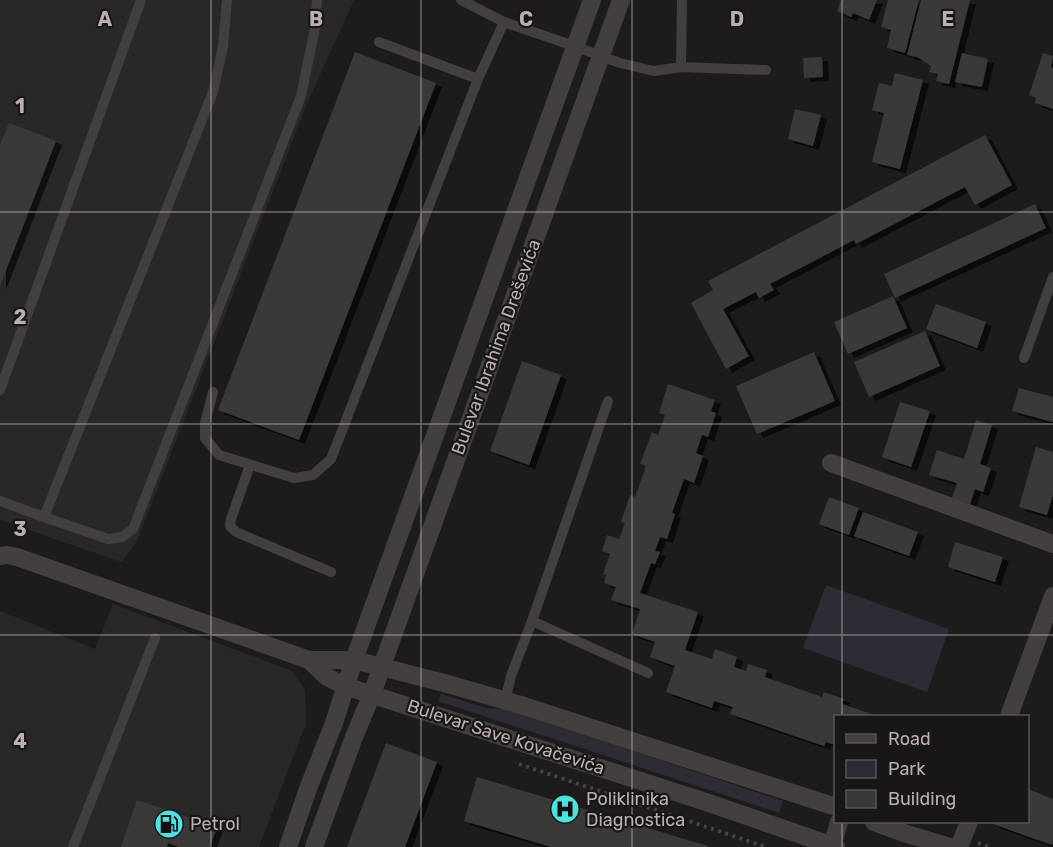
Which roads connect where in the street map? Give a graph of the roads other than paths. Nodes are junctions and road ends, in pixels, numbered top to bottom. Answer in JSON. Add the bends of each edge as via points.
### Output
{"nodes":[{"id":1,"x":141,"y":0,"type":"edge"},
{"id":2,"x":227,"y":0,"type":"edge"},
{"id":3,"x":316,"y":0,"type":"edge"},
{"id":4,"x":461,"y":0,"type":"edge"},
{"id":5,"x":592,"y":0,"type":"edge"},
{"id":6,"x":621,"y":0,"type":"edge"},
{"id":7,"x":682,"y":0,"type":"edge"},
{"id":8,"x":504,"y":22,"type":"junction"},
{"id":9,"x":379,"y":42,"type":"dead end"},
{"id":10,"x":574,"y":46,"type":"junction"},
{"id":11,"x":600,"y":56,"type":"junction"},
{"id":12,"x":681,"y":67,"type":"junction"},
{"id":13,"x":766,"y":70,"type":"dead end"},
{"id":14,"x":478,"y":79,"type":"junction"},
{"id":15,"x":1053,"y":277,"type":"edge"},
{"id":16,"x":1024,"y":358,"type":"dead end"},
{"id":17,"x":0,"y":390,"type":"edge"},
{"id":18,"x":213,"y":392,"type":"dead end"},
{"id":19,"x":608,"y":401,"type":"dead end"},
{"id":20,"x":831,"y":463,"type":"dead end"},
{"id":21,"x":250,"y":465,"type":"junction"},
{"id":22,"x":0,"y":501,"type":"edge"},
{"id":23,"x":44,"y":517,"type":"junction"},
{"id":24,"x":1053,"y":544,"type":"edge"},
{"id":25,"x":0,"y":556,"type":"edge"},
{"id":26,"x":331,"y":572,"type":"dead end"},
{"id":27,"x":1053,"y":596,"type":"edge"},
{"id":28,"x":532,"y":621,"type":"junction"},
{"id":29,"x":155,"y":638,"type":"dead end"},
{"id":30,"x":309,"y":660,"type":"junction"},
{"id":31,"x":354,"y":660,"type":"junction"},
{"id":32,"x":381,"y":666,"type":"junction"},
{"id":33,"x":648,"y":673,"type":"dead end"},
{"id":34,"x":345,"y":686,"type":"junction"},
{"id":35,"x":372,"y":694,"type":"junction"},
{"id":36,"x":505,"y":701,"type":"junction"},
{"id":37,"x":1010,"y":715,"type":"edge"},
{"id":38,"x":834,"y":806,"type":"edge"},
{"id":39,"x":839,"y":823,"type":"edge"},
{"id":40,"x":877,"y":823,"type":"edge"},
{"id":41,"x":969,"y":823,"type":"edge"},
{"id":42,"x":73,"y":847,"type":"edge"},
{"id":43,"x":288,"y":847,"type":"edge"},
{"id":44,"x":314,"y":847,"type":"edge"},
{"id":45,"x":834,"y":847,"type":"edge"},
{"id":46,"x":950,"y":847,"type":"edge"},
{"id":47,"x":959,"y":847,"type":"edge"}],
"edges":[{"from":1,"to":17,"type":"lane"},
{"from":2,"to":23,"type":"lane","via":[[223,47],[213,92]]},
{"from":3,"to":23,"type":"lane","via":[[315,28],[301,96],[133,529],[122,537],[108,539]]},
{"from":4,"to":8,"type":"lane"},
{"from":5,"to":10,"type":"street","name":"Bulevar Ibrahima Dreševića"},
{"from":6,"to":11,"type":"street","name":"Bulevar Ibrahima Dreševića"},
{"from":7,"to":12,"type":"lane"},
{"from":8,"to":10,"type":"lane"},
{"from":8,"to":14,"type":"lane"},
{"from":9,"to":14,"type":"lane"},
{"from":10,"to":11,"type":"lane"},
{"from":10,"to":31,"type":"street","name":"Bulevar Ibrahima Dreševića"},
{"from":11,"to":12,"type":"lane","via":[[654,71]]},
{"from":11,"to":32,"type":"street","name":"Bulevar Ibrahima Dreševića"},
{"from":12,"to":13,"type":"lane"},
{"from":14,"to":21,"type":"lane","via":[[330,459],[313,475],[294,478]]},
{"from":15,"to":16,"type":"lane"},
{"from":18,"to":21,"type":"lane","via":[[205,423],[206,438],[219,455]]},
{"from":19,"to":28,"type":"lane"},
{"from":20,"to":24,"type":"street"},
{"from":21,"to":26,"type":"lane","via":[[230,526]]},
{"from":22,"to":23,"type":"lane"},
{"from":25,"to":30,"type":"street","via":[[17,557]]},
{"from":27,"to":37,"type":"street"},
{"from":28,"to":33,"type":"lane"},
{"from":28,"to":36,"type":"lane"},
{"from":29,"to":42,"type":"lane"},
{"from":30,"to":31,"type":"street","name":"Bulevar Save Kovačevića"},
{"from":30,"to":34,"type":"street","name":"Bulevar Save Kovačevića","via":[[327,677]]},
{"from":31,"to":32,"type":"street","name":"Bulevar Save Kovačevića"},
{"from":31,"to":34,"type":"street","name":"Bulevar Ibrahima Dreševića"},
{"from":32,"to":35,"type":"street","name":"Bulevar Ibrahima Dreševića"},
{"from":32,"to":36,"type":"street","name":"Bulevar Save Kovačevića"},
{"from":34,"to":35,"type":"street","name":"Bulevar Save Kovačevića"},
{"from":34,"to":43,"type":"street","name":"Bulevar Ibrahima Dreševića"},
{"from":35,"to":44,"type":"street","name":"Bulevar Ibrahima Dreševića"},
{"from":35,"to":45,"type":"street","name":"Bulevar Save Kovačevića"},
{"from":36,"to":38,"type":"street","name":"Bulevar Save Kovačevića"},
{"from":39,"to":45,"type":"street"},
{"from":40,"to":46,"type":"street"},
{"from":41,"to":47,"type":"street"}]}
